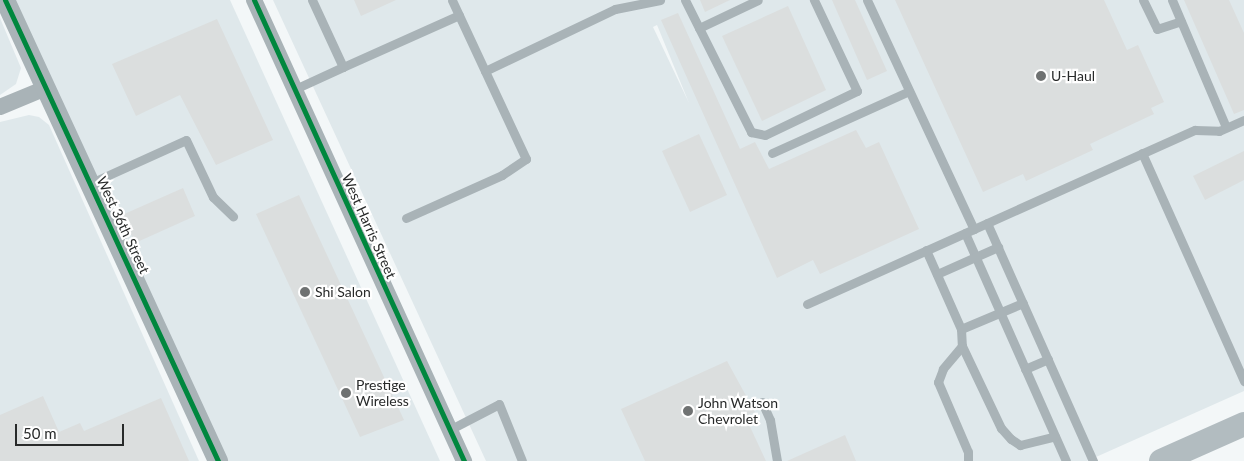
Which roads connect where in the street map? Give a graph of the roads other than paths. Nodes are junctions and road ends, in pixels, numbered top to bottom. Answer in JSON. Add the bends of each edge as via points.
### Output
{"nodes":[{"id":1,"x":5,"y":0,"type":"edge"},
{"id":2,"x":254,"y":0,"type":"edge"},
{"id":3,"x":312,"y":0,"type":"edge"},
{"id":4,"x":452,"y":0,"type":"edge"},
{"id":5,"x":620,"y":0,"type":"edge"},
{"id":6,"x":660,"y":0,"type":"edge"},
{"id":7,"x":685,"y":0,"type":"edge"},
{"id":8,"x":758,"y":0,"type":"edge"},
{"id":9,"x":814,"y":0,"type":"edge"},
{"id":10,"x":867,"y":0,"type":"edge"},
{"id":11,"x":1143,"y":0,"type":"edge"},
{"id":12,"x":1172,"y":0,"type":"edge"},
{"id":13,"x":615,"y":9,"type":"junction"},
{"id":14,"x":459,"y":15,"type":"junction"},
{"id":15,"x":1181,"y":21,"type":"junction"},
{"id":16,"x":698,"y":28,"type":"junction"},
{"id":17,"x":343,"y":67,"type":"junction"},
{"id":18,"x":485,"y":71,"type":"junction"},
{"id":19,"x":46,"y":88,"type":"junction"},
{"id":20,"x":295,"y":89,"type":"junction"},
{"id":21,"x":909,"y":91,"type":"junction"},
{"id":22,"x":0,"y":107,"type":"edge"},
{"id":23,"x":1244,"y":120,"type":"edge"},
{"id":24,"x":1226,"y":127,"type":"junction"},
{"id":25,"x":772,"y":153,"type":"dead end"},
{"id":26,"x":1142,"y":153,"type":"junction"},
{"id":27,"x":91,"y":183,"type":"junction"},
{"id":28,"x":233,"y":216,"type":"dead end"},
{"id":29,"x":406,"y":218,"type":"dead end"},
{"id":30,"x":987,"y":223,"type":"junction"},
{"id":31,"x":974,"y":229,"type":"junction"},
{"id":32,"x":965,"y":233,"type":"junction"},
{"id":33,"x":998,"y":247,"type":"junction"},
{"id":34,"x":926,"y":250,"type":"junction"},
{"id":35,"x":976,"y":257,"type":"junction"},
{"id":36,"x":937,"y":274,"type":"junction"},
{"id":37,"x":1023,"y":303,"type":"junction"},
{"id":38,"x":807,"y":304,"type":"dead end"},
{"id":39,"x":1000,"y":313,"type":"junction"},
{"id":40,"x":961,"y":330,"type":"junction"},
{"id":41,"x":962,"y":346,"type":"junction"},
{"id":42,"x":1048,"y":359,"type":"junction"},
{"id":43,"x":1025,"y":370,"type":"junction"},
{"id":44,"x":1244,"y":381,"type":"edge"},
{"id":45,"x":762,"y":402,"type":"dead end"},
{"id":46,"x":1244,"y":424,"type":"edge"},
{"id":47,"x":449,"y":430,"type":"junction"},
{"id":48,"x":1055,"y":436,"type":"junction"},
{"id":49,"x":218,"y":461,"type":"edge"},
{"id":50,"x":464,"y":461,"type":"edge"},
{"id":51,"x":522,"y":461,"type":"edge"},
{"id":52,"x":777,"y":461,"type":"edge"},
{"id":53,"x":968,"y":461,"type":"edge"},
{"id":54,"x":1066,"y":461,"type":"edge"},
{"id":55,"x":1093,"y":461,"type":"edge"},
{"id":56,"x":1161,"y":461,"type":"edge"}],
"edges":[{"from":1,"to":19,"type":"street","name":"West 36th Street"},
{"from":2,"to":20,"type":"street","name":"West Harris Street"},
{"from":3,"to":17,"type":"lane"},
{"from":4,"to":14,"type":"lane"},
{"from":5,"to":13,"type":"lane"},
{"from":6,"to":13,"type":"lane"},
{"from":7,"to":16,"type":"lane"},
{"from":8,"to":16,"type":"lane"},
{"from":9,"to":16,"type":"lane","via":[[857,91],[765,135],[751,132]]},
{"from":10,"to":21,"type":"lane"},
{"from":11,"to":15,"type":"lane","via":[[1156,29]]},
{"from":12,"to":15,"type":"lane"},
{"from":13,"to":18,"type":"lane"},
{"from":14,"to":17,"type":"lane"},
{"from":14,"to":18,"type":"lane"},
{"from":15,"to":24,"type":"lane"},
{"from":17,"to":20,"type":"lane"},
{"from":18,"to":29,"type":"lane","via":[[526,159],[502,175]]},
{"from":19,"to":22,"type":"street"},
{"from":19,"to":27,"type":"street","name":"West 36th Street"},
{"from":20,"to":47,"type":"street","name":"West Harris Street"},
{"from":21,"to":25,"type":"lane"},
{"from":21,"to":31,"type":"lane"},
{"from":23,"to":24,"type":"lane"},
{"from":24,"to":26,"type":"lane","via":[[1219,131],[1195,130]]},
{"from":26,"to":30,"type":"lane"},
{"from":26,"to":44,"type":"lane"},
{"from":27,"to":28,"type":"lane","via":[[186,140],[213,197]]},
{"from":27,"to":49,"type":"street","name":"West 36th Street"},
{"from":30,"to":31,"type":"lane"},
{"from":30,"to":33,"type":"lane"},
{"from":31,"to":32,"type":"lane"},
{"from":32,"to":34,"type":"lane"},
{"from":32,"to":35,"type":"lane"},
{"from":33,"to":35,"type":"lane"},
{"from":33,"to":37,"type":"lane"},
{"from":34,"to":36,"type":"lane"},
{"from":34,"to":38,"type":"lane"},
{"from":35,"to":36,"type":"lane"},
{"from":35,"to":39,"type":"lane"},
{"from":36,"to":40,"type":"lane"},
{"from":37,"to":39,"type":"lane"},
{"from":37,"to":42,"type":"lane"},
{"from":39,"to":40,"type":"lane"},
{"from":39,"to":43,"type":"lane"},
{"from":40,"to":41,"type":"lane"},
{"from":41,"to":48,"type":"lane","via":[[1000,428],[1011,439],[1020,445]]},
{"from":41,"to":53,"type":"lane","via":[[943,369],[938,382],[968,452]]},
{"from":42,"to":43,"type":"lane"},
{"from":42,"to":55,"type":"lane"},
{"from":43,"to":48,"type":"lane"},
{"from":45,"to":52,"type":"lane","via":[[770,420]]},
{"from":46,"to":56,"type":"main road"},
{"from":47,"to":50,"type":"street","name":"West Harris Street"},
{"from":47,"to":51,"type":"lane","via":[[499,404]]},
{"from":48,"to":54,"type":"lane"}]}
